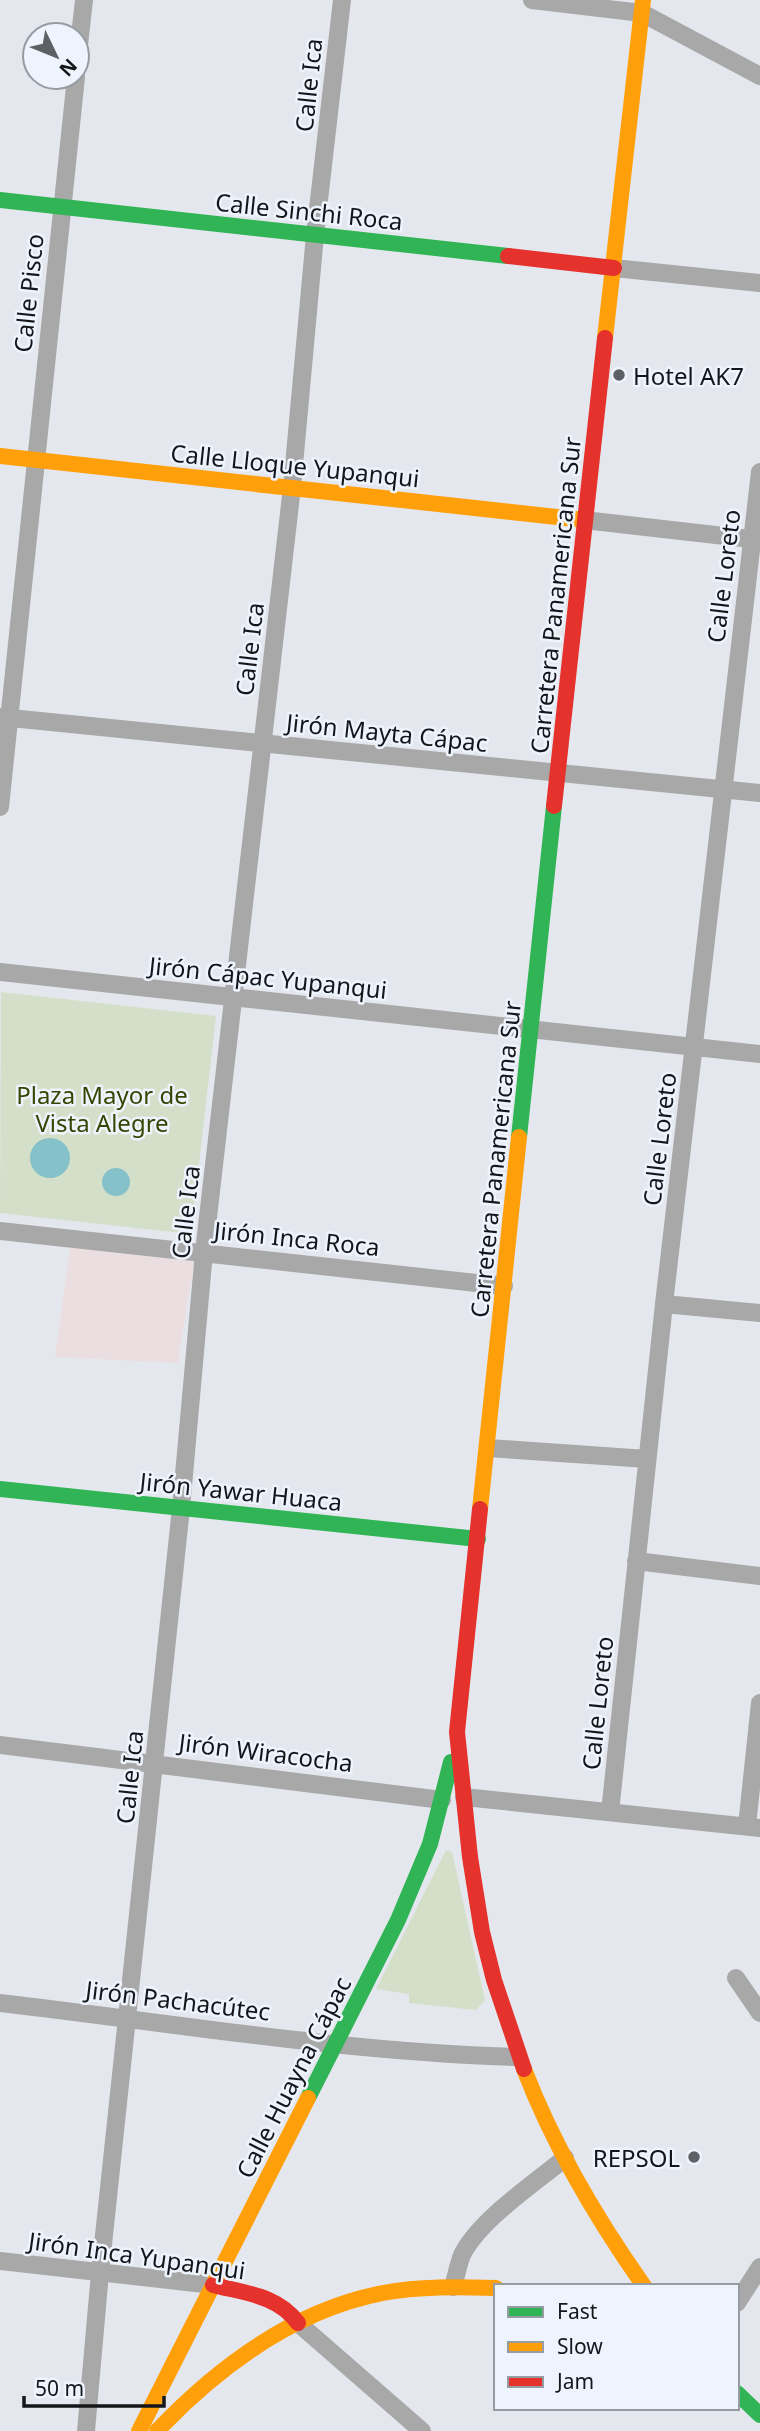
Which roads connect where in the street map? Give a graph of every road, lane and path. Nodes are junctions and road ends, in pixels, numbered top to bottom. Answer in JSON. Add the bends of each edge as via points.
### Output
{"nodes":[{"id":1,"x":84,"y":0,"type":"edge"},
{"id":2,"x":342,"y":0,"type":"edge"},
{"id":3,"x":532,"y":0,"type":"edge"},
{"id":4,"x":643,"y":7,"type":"edge"},
{"id":5,"x":82,"y":21,"type":"edge"},
{"id":6,"x":760,"y":76,"type":"edge"},
{"id":7,"x":74,"y":91,"type":"edge"},
{"id":8,"x":0,"y":200,"type":"edge"},
{"id":9,"x":62,"y":206,"type":"junction"},
{"id":10,"x":315,"y":235,"type":"junction"},
{"id":11,"x":614,"y":268,"type":"junction"},
{"id":12,"x":760,"y":283,"type":"edge"},
{"id":13,"x":0,"y":456,"type":"edge"},
{"id":14,"x":34,"y":460,"type":"junction"},
{"id":15,"x":760,"y":472,"type":"edge"},
{"id":16,"x":292,"y":487,"type":"junction"},
{"id":17,"x":584,"y":520,"type":"junction"},
{"id":18,"x":756,"y":539,"type":"edge"},
{"id":19,"x":5,"y":718,"type":"edge"},
{"id":20,"x":262,"y":743,"type":"junction"},
{"id":21,"x":560,"y":775,"type":"junction"},
{"id":22,"x":723,"y":790,"type":"junction"},
{"id":23,"x":760,"y":793,"type":"edge"},
{"id":24,"x":0,"y":807,"type":"edge"},
{"id":25,"x":0,"y":972,"type":"edge"},
{"id":26,"x":236,"y":1000,"type":"junction"},
{"id":27,"x":531,"y":1029,"type":"junction"},
{"id":28,"x":694,"y":1049,"type":"junction"},
{"id":29,"x":760,"y":1054,"type":"edge"},
{"id":30,"x":0,"y":1231,"type":"edge"},
{"id":31,"x":204,"y":1252,"type":"junction"},
{"id":32,"x":504,"y":1286,"type":"junction"},
{"id":33,"x":664,"y":1304,"type":"junction"},
{"id":34,"x":760,"y":1313,"type":"edge"},
{"id":35,"x":488,"y":1448,"type":"junction"},
{"id":36,"x":647,"y":1459,"type":"junction"},
{"id":37,"x":0,"y":1489,"type":"edge"},
{"id":38,"x":181,"y":1508,"type":"junction"},
{"id":39,"x":478,"y":1539,"type":"junction"},
{"id":40,"x":636,"y":1561,"type":"junction"},
{"id":41,"x":760,"y":1576,"type":"edge"},
{"id":42,"x":760,"y":1703,"type":"edge"},
{"id":43,"x":457,"y":1732,"type":"junction"},
{"id":44,"x":0,"y":1745,"type":"edge"},
{"id":45,"x":156,"y":1763,"type":"junction"},
{"id":46,"x":464,"y":1797,"type":"junction"},
{"id":47,"x":442,"y":1800,"type":"junction"},
{"id":48,"x":610,"y":1812,"type":"junction"},
{"id":49,"x":753,"y":1827,"type":"edge"},
{"id":50,"x":736,"y":1978,"type":"dead end"},
{"id":51,"x":0,"y":2003,"type":"edge"},
{"id":52,"x":760,"y":2013,"type":"edge"},
{"id":53,"x":128,"y":2018,"type":"junction"},
{"id":54,"x":335,"y":2043,"type":"junction"},
{"id":55,"x":517,"y":2057,"type":"junction"},
{"id":56,"x":565,"y":2158,"type":"junction"},
{"id":57,"x":0,"y":2261,"type":"edge"},
{"id":58,"x":760,"y":2267,"type":"edge"},
{"id":59,"x":100,"y":2273,"type":"junction"},
{"id":60,"x":643,"y":2284,"type":"edge"},
{"id":61,"x":213,"y":2285,"type":"junction"},
{"id":62,"x":453,"y":2287,"type":"junction"},
{"id":63,"x":494,"y":2288,"type":"edge"},
{"id":64,"x":739,"y":2300,"type":"edge"},
{"id":65,"x":298,"y":2323,"type":"junction"},
{"id":66,"x":739,"y":2395,"type":"edge"},
{"id":67,"x":760,"y":2415,"type":"edge"},
{"id":68,"x":86,"y":2431,"type":"edge"},
{"id":69,"x":139,"y":2431,"type":"edge"},
{"id":70,"x":157,"y":2431,"type":"edge"},
{"id":71,"x":422,"y":2431,"type":"edge"}],
"edges":[{"from":1,"to":5,"type":"street"},
{"from":2,"to":10,"type":"street","name":"Calle Ica"},
{"from":3,"to":4,"type":"street"},
{"from":4,"to":6,"type":"street"},
{"from":4,"to":11,"type":"main road","name":"Carretera Panamericana Sur"},
{"from":7,"to":9,"type":"street","name":"Calle Pisco"},
{"from":8,"to":9,"type":"main road","name":"Calle Sinchi Roca"},
{"from":9,"to":10,"type":"main road","name":"Calle Sinchi Roca"},
{"from":9,"to":14,"type":"street","name":"Calle Pisco"},
{"from":10,"to":11,"type":"main road","name":"Calle Sinchi Roca"},
{"from":10,"to":16,"type":"street","name":"Calle Ica"},
{"from":11,"to":12,"type":"street"},
{"from":11,"to":17,"type":"main road","name":"Carretera Panamericana Sur"},
{"from":13,"to":14,"type":"main road","name":"Calle Lloque Yupanqui"},
{"from":14,"to":16,"type":"main road","name":"Calle Lloque Yupanqui"},
{"from":14,"to":19,"type":"street","name":"Calle Pisco"},
{"from":15,"to":18,"type":"street","name":"Calle Loreto"},
{"from":16,"to":17,"type":"main road","name":"Calle Lloque Yupanqui"},
{"from":16,"to":20,"type":"street","name":"Calle Ica"},
{"from":17,"to":18,"type":"street"},
{"from":17,"to":21,"type":"main road","name":"Carretera Panamericana Sur"},
{"from":18,"to":22,"type":"street","name":"Calle Loreto"},
{"from":19,"to":20,"type":"street","name":"Jirón Mayta Cápac"},
{"from":19,"to":24,"type":"street","name":"Calle Pisco"},
{"from":20,"to":21,"type":"street","name":"Jirón Mayta Cápac"},
{"from":20,"to":26,"type":"street","name":"Calle Ica"},
{"from":21,"to":22,"type":"street","name":"Jirón Mayta Cápac"},
{"from":21,"to":27,"type":"main road","name":"Carretera Panamericana Sur"},
{"from":22,"to":23,"type":"street","name":"Jirón Mayta Cápac"},
{"from":22,"to":28,"type":"street","name":"Calle Loreto"},
{"from":25,"to":26,"type":"street","name":"Jirón Cápac Yupanqui"},
{"from":26,"to":27,"type":"street","name":"Jirón Cápac Yupanqui"},
{"from":26,"to":31,"type":"street","name":"Calle Ica"},
{"from":27,"to":28,"type":"street","name":"Jirón Cápac Yupanqui"},
{"from":27,"to":32,"type":"main road","name":"Carretera Panamericana Sur"},
{"from":28,"to":29,"type":"street","name":"Jirón Cápac Yupanqui"},
{"from":28,"to":33,"type":"street","name":"Calle Loreto"},
{"from":30,"to":31,"type":"street","name":"Jirón Inca Roca"},
{"from":31,"to":32,"type":"street","name":"Jirón Inca Roca"},
{"from":31,"to":38,"type":"street","name":"Calle Ica"},
{"from":32,"to":35,"type":"main road","name":"Carretera Panamericana Sur"},
{"from":33,"to":34,"type":"street"},
{"from":33,"to":36,"type":"street","name":"Calle Loreto"},
{"from":35,"to":36,"type":"street"},
{"from":35,"to":39,"type":"main road","name":"Carretera Panamericana Sur"},
{"from":36,"to":40,"type":"street","name":"Calle Loreto"},
{"from":37,"to":38,"type":"main road","name":"Jirón Yawar Huaca"},
{"from":38,"to":39,"type":"main road","name":"Jirón Yawar Huaca"},
{"from":38,"to":45,"type":"street","name":"Calle Ica"},
{"from":39,"to":43,"type":"main road","name":"Carretera Panamericana Sur"},
{"from":40,"to":41,"type":"street"},
{"from":40,"to":48,"type":"street","name":"Calle Loreto"},
{"from":42,"to":49,"type":"street"},
{"from":43,"to":46,"type":"main road","name":"Carretera Panamericana Sur"},
{"from":43,"to":47,"type":"main road","name":"Calle Huayna Cápac"},
{"from":44,"to":45,"type":"street","name":"Jirón Wiracocha"},
{"from":45,"to":47,"type":"street","name":"Jirón Wiracocha"},
{"from":45,"to":53,"type":"street","name":"Calle Ica"},
{"from":46,"to":48,"type":"street"},
{"from":46,"to":55,"type":"main road","name":"Carretera Panamericana Sur","via":[[482,1931]]},
{"from":47,"to":54,"type":"main road","name":"Calle Huayna Cápac","via":[[430,1844],[398,1920]]},
{"from":48,"to":49,"type":"street"},
{"from":50,"to":52,"type":"street"},
{"from":51,"to":53,"type":"street","name":"Jirón Pachacútec"},
{"from":53,"to":54,"type":"street","name":"Jirón Pachacútec"},
{"from":53,"to":59,"type":"street","name":"Calle Ica"},
{"from":54,"to":55,"type":"street","name":"Jirón Pachacútec"},
{"from":54,"to":61,"type":"main road","name":"Calle Huayna Cápac"},
{"from":55,"to":56,"type":"main road","name":"Carretera Panamericana Sur"},
{"from":56,"to":60,"type":"main road","name":"Carretera Panamericana Sur"},
{"from":56,"to":62,"type":"street","via":[[471,2242],[462,2255]]},
{"from":57,"to":59,"type":"street","name":"Jirón Inca Yupanqui"},
{"from":58,"to":64,"type":"street"},
{"from":59,"to":61,"type":"street","name":"Jirón Inca Yupanqui"},
{"from":59,"to":68,"type":"street","name":"Calle Ica"},
{"from":61,"to":65,"type":"main road","name":"Jirón Inca Yupanqui","via":[[283,2305]]},
{"from":61,"to":69,"type":"main road","name":"Calle Huayna Cápac"},
{"from":62,"to":63,"type":"main road"},
{"from":62,"to":65,"type":"main road","via":[[369,2296]]},
{"from":65,"to":70,"type":"main road","via":[[205,2385]]},
{"from":65,"to":71,"type":"street"},
{"from":66,"to":67,"type":"main road"}]}
